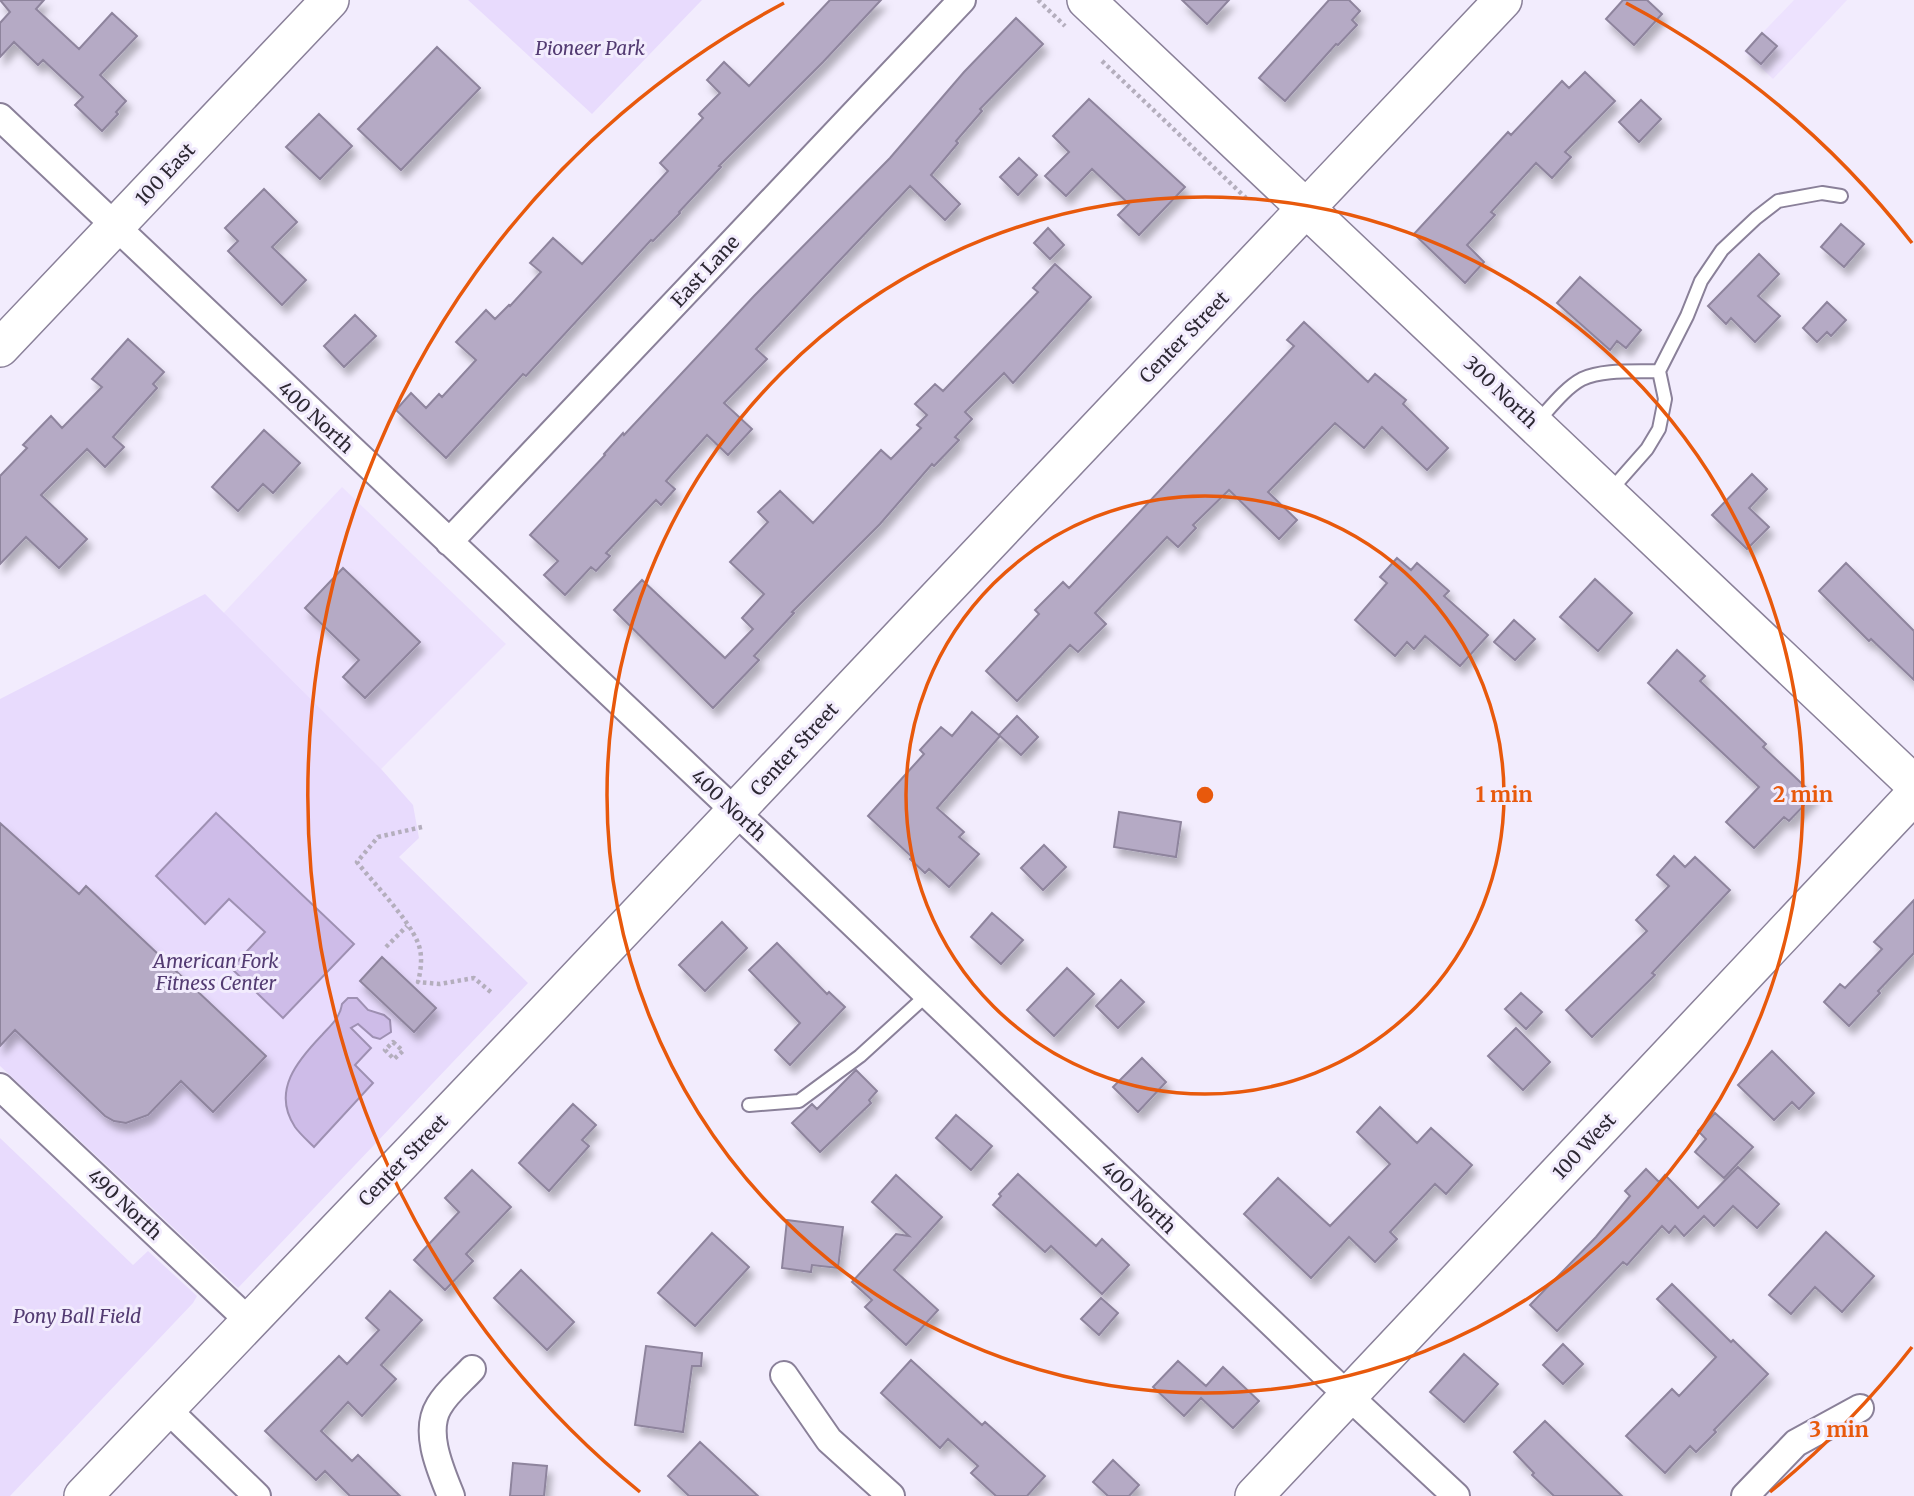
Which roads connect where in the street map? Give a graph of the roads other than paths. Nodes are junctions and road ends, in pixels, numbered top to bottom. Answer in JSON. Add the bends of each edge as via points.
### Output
{"nodes":[{"id":1,"x":330,"y":0,"type":"edge"},
{"id":2,"x":962,"y":0,"type":"edge"},
{"id":3,"x":1503,"y":0,"type":"edge"},
{"id":4,"x":1077,"y":14,"type":"edge"},
{"id":5,"x":0,"y":117,"type":"edge"},
{"id":6,"x":1841,"y":196,"type":"dead end"},
{"id":7,"x":1307,"y":208,"type":"junction"},
{"id":8,"x":116,"y":227,"type":"junction"},
{"id":9,"x":0,"y":348,"type":"edge"},
{"id":10,"x":1660,"y":371,"type":"junction"},
{"id":11,"x":1535,"y":424,"type":"junction"},
{"id":12,"x":1608,"y":494,"type":"junction"},
{"id":13,"x":449,"y":542,"type":"junction"},
{"id":14,"x":1914,"y":784,"type":"edge"},
{"id":15,"x":1914,"y":795,"type":"edge"},
{"id":16,"x":735,"y":811,"type":"junction"},
{"id":17,"x":928,"y":994,"type":"junction"},
{"id":18,"x":0,"y":1087,"type":"edge"},
{"id":19,"x":749,"y":1105,"type":"dead end"},
{"id":20,"x":249,"y":1321,"type":"junction"},
{"id":21,"x":472,"y":1369,"type":"dead end"},
{"id":22,"x":784,"y":1376,"type":"dead end"},
{"id":23,"x":1349,"y":1396,"type":"junction"},
{"id":24,"x":166,"y":1408,"type":"junction"},
{"id":25,"x":1860,"y":1408,"type":"dead end"},
{"id":26,"x":83,"y":1496,"type":"edge"},
{"id":27,"x":257,"y":1496,"type":"edge"},
{"id":28,"x":451,"y":1496,"type":"edge"},
{"id":29,"x":891,"y":1496,"type":"edge"},
{"id":30,"x":1254,"y":1496,"type":"edge"},
{"id":31,"x":1456,"y":1496,"type":"edge"},
{"id":32,"x":1745,"y":1496,"type":"edge"}],
"edges":[{"from":1,"to":8,"type":"street","name":"100 East"},
{"from":2,"to":13,"type":"street","name":"East Lane"},
{"from":3,"to":7,"type":"street","name":"Center Street"},
{"from":4,"to":7,"type":"street","name":"300 North"},
{"from":5,"to":8,"type":"street","name":"400 North"},
{"from":6,"to":10,"type":"lane","via":[[1822,193],[1778,201],[1731,242],[1701,281]]},
{"from":7,"to":11,"type":"street","name":"300 North"},
{"from":7,"to":16,"type":"street","name":"Center Street"},
{"from":8,"to":9,"type":"street","name":"100 East"},
{"from":8,"to":13,"type":"street","name":"400 North"},
{"from":10,"to":11,"type":"lane","via":[[1582,379]]},
{"from":10,"to":12,"type":"lane","via":[[1665,399],[1659,429]]},
{"from":11,"to":12,"type":"street","name":"300 North"},
{"from":12,"to":14,"type":"street","name":"300 North"},
{"from":13,"to":16,"type":"street","name":"400 North"},
{"from":15,"to":23,"type":"street","name":"100 West"},
{"from":16,"to":17,"type":"street","name":"400 North"},
{"from":16,"to":20,"type":"street","name":"Center Street"},
{"from":17,"to":19,"type":"lane","via":[[860,1056],[799,1101]]},
{"from":17,"to":23,"type":"street","name":"400 North"},
{"from":18,"to":20,"type":"street","name":"490 North"},
{"from":20,"to":24,"type":"street","name":"Center Street"},
{"from":21,"to":28,"type":"street","via":[[446,1395],[434,1422],[438,1460]]},
{"from":22,"to":29,"type":"street","via":[[829,1440]]},
{"from":23,"to":30,"type":"street","name":"100 West"},
{"from":23,"to":31,"type":"street","name":"400 North"},
{"from":24,"to":26,"type":"street","name":"Center Street"},
{"from":24,"to":27,"type":"street"},
{"from":25,"to":32,"type":"street","via":[[1796,1443]]}]}
